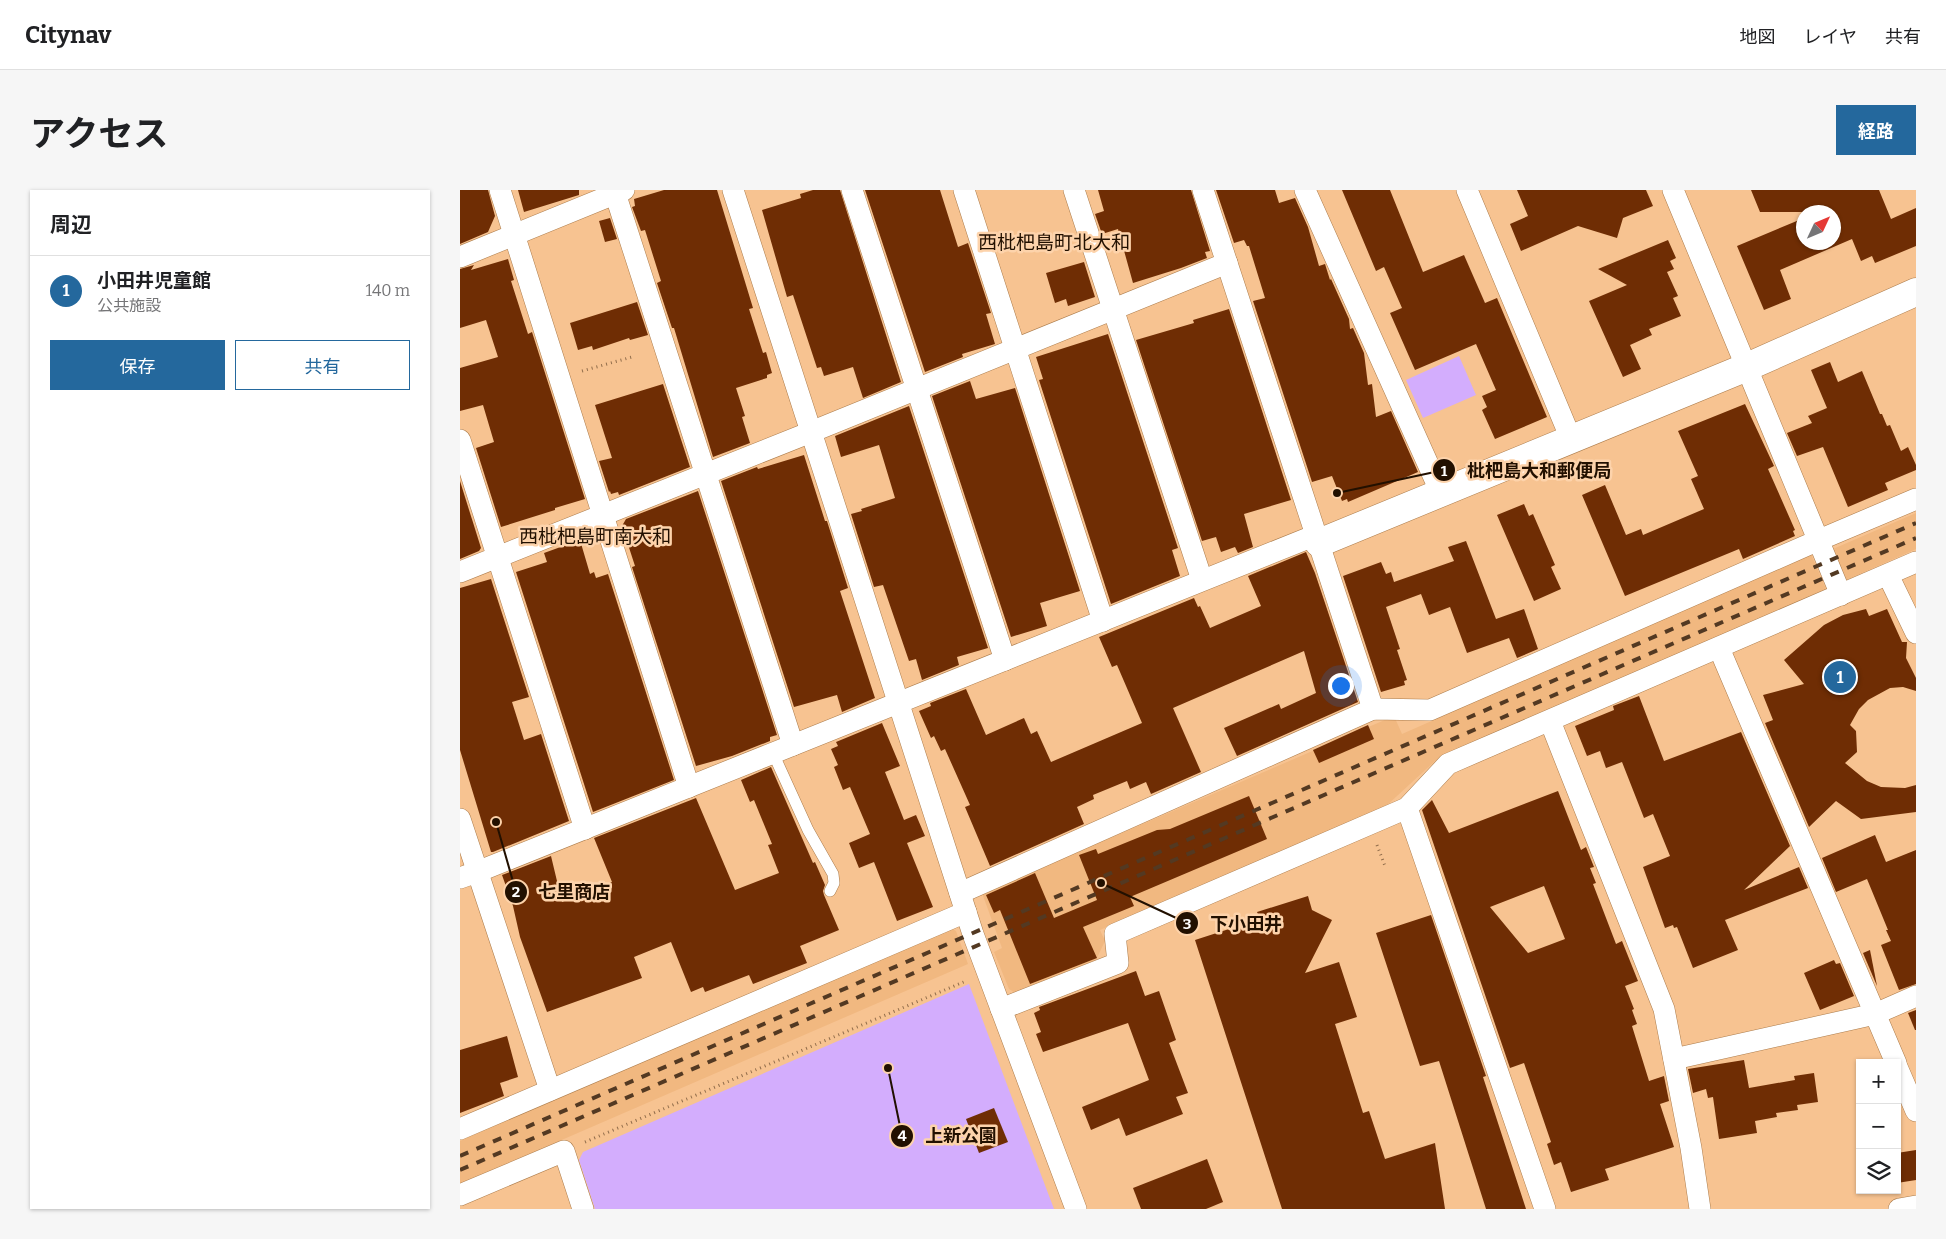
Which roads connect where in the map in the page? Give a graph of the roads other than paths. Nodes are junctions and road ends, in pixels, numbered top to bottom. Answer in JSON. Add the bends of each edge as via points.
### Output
{"nodes":[{"id":1,"x":500,"y":190,"type":"edge"},
{"id":2,"x":733,"y":190,"type":"edge"},
{"id":3,"x":852,"y":190,"type":"edge"},
{"id":4,"x":964,"y":190,"type":"edge"},
{"id":5,"x":1074,"y":190,"type":"edge"},
{"id":6,"x":1203,"y":190,"type":"edge"},
{"id":7,"x":1305,"y":190,"type":"edge"},
{"id":8,"x":1467,"y":190,"type":"edge"},
{"id":9,"x":1672,"y":190,"type":"edge"},
{"id":10,"x":618,"y":191,"type":"edge"},
{"id":11,"x":514,"y":235,"type":"junction"},
{"id":12,"x":460,"y":257,"type":"edge"},
{"id":13,"x":1227,"y":262,"type":"junction"},
{"id":14,"x":1916,"y":292,"type":"edge"},
{"id":15,"x":1113,"y":309,"type":"junction"},
{"id":16,"x":1016,"y":349,"type":"junction"},
{"id":17,"x":1747,"y":367,"type":"junction"},
{"id":18,"x":917,"y":389,"type":"junction"},
{"id":19,"x":811,"y":432,"type":"junction"},
{"id":20,"x":1571,"y":439,"type":"junction"},
{"id":21,"x":460,"y":440,"type":"edge"},
{"id":22,"x":706,"y":474,"type":"junction"},
{"id":23,"x":1441,"y":493,"type":"junction"},
{"id":24,"x":1916,"y":499,"type":"edge"},
{"id":25,"x":603,"y":515,"type":"junction"},
{"id":26,"x":1317,"y":539,"type":"junction"},
{"id":27,"x":1819,"y":540,"type":"junction"},
{"id":28,"x":498,"y":557,"type":"junction"},
{"id":29,"x":1916,"y":562,"type":"edge"},
{"id":30,"x":460,"y":572,"type":"edge"},
{"id":31,"x":1888,"y":575,"type":"junction"},
{"id":32,"x":1202,"y":580,"type":"junction"},
{"id":33,"x":1841,"y":595,"type":"junction"},
{"id":34,"x":1103,"y":620,"type":"junction"},
{"id":35,"x":1916,"y":633,"type":"edge"},
{"id":36,"x":1719,"y":648,"type":"junction"},
{"id":37,"x":1005,"y":660,"type":"junction"},
{"id":38,"x":899,"y":702,"type":"junction"},
{"id":39,"x":1373,"y":709,"type":"junction"},
{"id":40,"x":1550,"y":721,"type":"junction"},
{"id":41,"x":793,"y":745,"type":"junction"},
{"id":42,"x":773,"y":753,"type":"junction"},
{"id":43,"x":689,"y":787,"type":"junction"},
{"id":44,"x":1407,"y":808,"type":"junction"},
{"id":45,"x":460,"y":819,"type":"edge"},
{"id":46,"x":585,"y":829,"type":"junction"},
{"id":47,"x":469,"y":875,"type":"edge"},
{"id":48,"x":830,"y":891,"type":"dead end"},
{"id":49,"x":963,"y":902,"type":"junction"},
{"id":50,"x":1916,"y":996,"type":"edge"},
{"id":51,"x":1001,"y":1009,"type":"junction"},
{"id":52,"x":1875,"y":1014,"type":"junction"},
{"id":53,"x":1674,"y":1058,"type":"junction"},
{"id":54,"x":1894,"y":1059,"type":"edge"},
{"id":55,"x":1901,"y":1076,"type":"edge"},
{"id":56,"x":550,"y":1090,"type":"junction"},
{"id":57,"x":1916,"y":1110,"type":"edge"},
{"id":58,"x":460,"y":1129,"type":"edge"},
{"id":59,"x":460,"y":1195,"type":"edge"},
{"id":60,"x":1916,"y":1206,"type":"edge"},
{"id":61,"x":583,"y":1209,"type":"edge"},
{"id":62,"x":1076,"y":1209,"type":"edge"},
{"id":63,"x":1544,"y":1209,"type":"edge"},
{"id":64,"x":1700,"y":1209,"type":"edge"},
{"id":65,"x":1899,"y":1209,"type":"edge"}],
"edges":[{"from":1,"to":11,"type":"street"},
{"from":2,"to":19,"type":"street"},
{"from":3,"to":18,"type":"street"},
{"from":4,"to":16,"type":"street"},
{"from":5,"to":15,"type":"street"},
{"from":6,"to":13,"type":"street"},
{"from":7,"to":23,"type":"street"},
{"from":8,"to":20,"type":"street"},
{"from":9,"to":17,"type":"street"},
{"from":10,"to":11,"type":"street"},
{"from":10,"to":22,"type":"street"},
{"from":11,"to":12,"type":"street"},
{"from":11,"to":25,"type":"street"},
{"from":13,"to":15,"type":"street"},
{"from":13,"to":26,"type":"street"},
{"from":14,"to":17,"type":"street"},
{"from":15,"to":16,"type":"street"},
{"from":15,"to":32,"type":"street"},
{"from":16,"to":18,"type":"street"},
{"from":16,"to":34,"type":"street"},
{"from":17,"to":20,"type":"street"},
{"from":17,"to":27,"type":"street"},
{"from":18,"to":19,"type":"street"},
{"from":18,"to":37,"type":"street"},
{"from":19,"to":22,"type":"street"},
{"from":19,"to":38,"type":"street"},
{"from":20,"to":23,"type":"street"},
{"from":21,"to":28,"type":"street"},
{"from":22,"to":25,"type":"street"},
{"from":22,"to":41,"type":"street"},
{"from":23,"to":26,"type":"street"},
{"from":24,"to":27,"type":"street"},
{"from":25,"to":28,"type":"street"},
{"from":25,"to":43,"type":"street"},
{"from":26,"to":32,"type":"street"},
{"from":26,"to":39,"type":"street"},
{"from":27,"to":33,"type":"street"},
{"from":27,"to":39,"type":"street","via":[[1430,710]]},
{"from":28,"to":30,"type":"street"},
{"from":28,"to":46,"type":"street"},
{"from":29,"to":31,"type":"street"},
{"from":31,"to":33,"type":"street"},
{"from":31,"to":35,"type":"street"},
{"from":32,"to":34,"type":"street"},
{"from":33,"to":36,"type":"street"},
{"from":34,"to":37,"type":"street"},
{"from":36,"to":40,"type":"street"},
{"from":36,"to":52,"type":"street"},
{"from":37,"to":38,"type":"street"},
{"from":38,"to":41,"type":"street"},
{"from":38,"to":49,"type":"street"},
{"from":39,"to":49,"type":"street"},
{"from":40,"to":44,"type":"street","via":[[1448,764]]},
{"from":40,"to":53,"type":"street","via":[[1664,1010]]},
{"from":41,"to":42,"type":"street"},
{"from":42,"to":43,"type":"street"},
{"from":42,"to":48,"type":"lane","via":[[808,830],[833,874],[834,883]]},
{"from":43,"to":46,"type":"street"},
{"from":44,"to":51,"type":"street","via":[[1115,934],[1118,963]]},
{"from":44,"to":63,"type":"street"},
{"from":45,"to":47,"type":"street"},
{"from":46,"to":47,"type":"street"},
{"from":47,"to":56,"type":"street"},
{"from":49,"to":51,"type":"street"},
{"from":49,"to":56,"type":"street"},
{"from":50,"to":52,"type":"street"},
{"from":51,"to":62,"type":"street"},
{"from":52,"to":53,"type":"street"},
{"from":52,"to":54,"type":"street"},
{"from":53,"to":64,"type":"street"},
{"from":55,"to":57,"type":"street"},
{"from":56,"to":58,"type":"street"},
{"from":59,"to":61,"type":"street","via":[[564,1151]]},
{"from":60,"to":65,"type":"street"}]}
